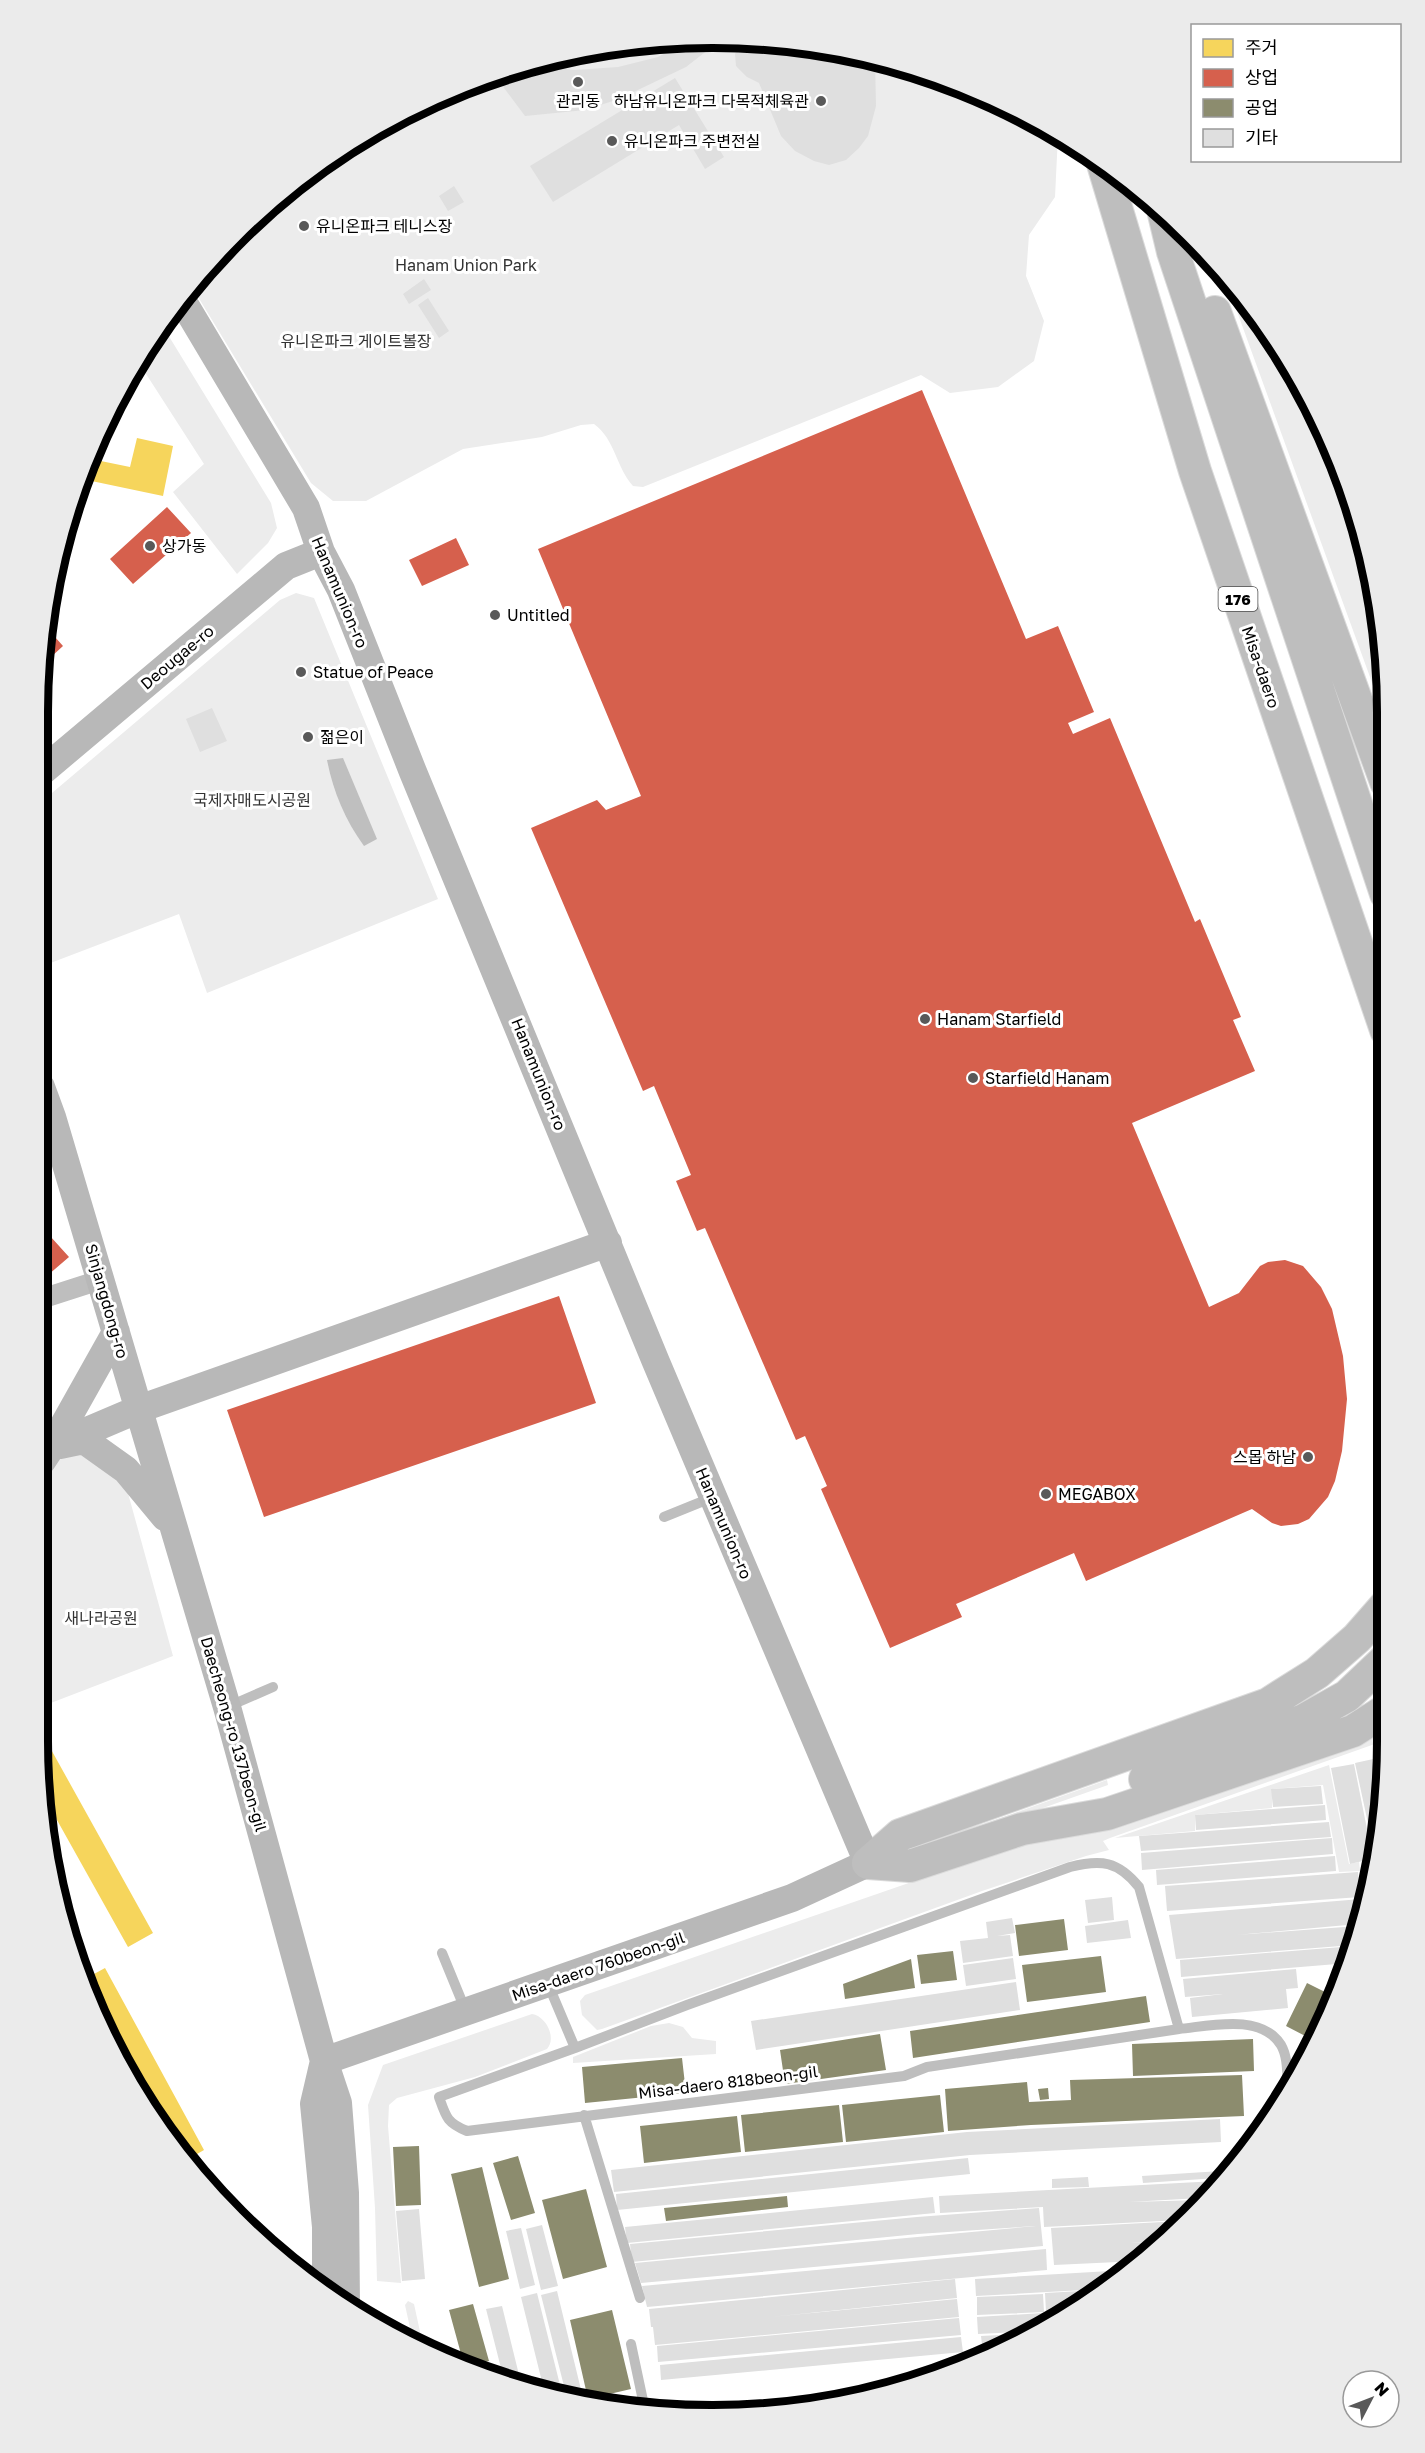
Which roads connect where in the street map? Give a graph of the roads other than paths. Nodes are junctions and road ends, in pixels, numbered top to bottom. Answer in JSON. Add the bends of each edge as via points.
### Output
{"nodes":[{"id":1,"x":1107,"y":178,"type":"edge"},
{"id":2,"x":1168,"y":230,"type":"edge"},
{"id":3,"x":1191,"y":252,"type":"edge"},
{"id":4,"x":186,"y":307,"type":"edge"},
{"id":5,"x":321,"y":552,"type":"junction"},
{"id":6,"x":1377,"y":757,"type":"edge"},
{"id":7,"x":48,"y":766,"type":"edge"},
{"id":8,"x":1377,"y":867,"type":"edge"},
{"id":9,"x":1377,"y":1004,"type":"edge"},
{"id":10,"x":48,"y":1107,"type":"edge"},
{"id":11,"x":608,"y":1243,"type":"junction"},
{"id":12,"x":100,"y":1280,"type":"junction"},
{"id":13,"x":48,"y":1297,"type":"edge"},
{"id":14,"x":116,"y":1332,"type":"junction"},
{"id":15,"x":138,"y":1409,"type":"junction"},
{"id":16,"x":48,"y":1452,"type":"edge"},
{"id":17,"x":48,"y":1454,"type":"edge"},
{"id":18,"x":48,"y":1454,"type":"edge"},
{"id":19,"x":713,"y":1497,"type":"junction"},
{"id":20,"x":664,"y":1517,"type":"dead end"},
{"id":21,"x":175,"y":1530,"type":"junction"},
{"id":22,"x":1377,"y":1615,"type":"edge"},
{"id":23,"x":1377,"y":1668,"type":"edge"},
{"id":24,"x":273,"y":1687,"type":"dead end"},
{"id":25,"x":227,"y":1707,"type":"junction"},
{"id":26,"x":1377,"y":1716,"type":"edge"},
{"id":27,"x":1022,"y":1829,"type":"junction"},
{"id":28,"x":868,"y":1863,"type":"junction"},
{"id":29,"x":442,"y":1953,"type":"dead end"},
{"id":30,"x":548,"y":1983,"type":"junction"},
{"id":31,"x":467,"y":2013,"type":"junction"},
{"id":32,"x":1179,"y":2029,"type":"junction"},
{"id":33,"x":575,"y":2048,"type":"junction"},
{"id":34,"x":324,"y":2061,"type":"junction"},
{"id":35,"x":1287,"y":2074,"type":"edge"},
{"id":36,"x":584,"y":2115,"type":"junction"},
{"id":37,"x":326,"y":2281,"type":"edge"},
{"id":38,"x":346,"y":2295,"type":"edge"},
{"id":39,"x":640,"y":2298,"type":"dead end"},
{"id":40,"x":631,"y":2344,"type":"dead end"},
{"id":41,"x":643,"y":2401,"type":"edge"}],
"edges":[{"from":1,"to":9,"type":"main road","name":"Misa-daero","number":"176","via":[[1195,471]]},
{"from":2,"to":8,"type":"main road"},
{"from":3,"to":6,"type":"main road"},
{"from":4,"to":5,"type":"main road","name":"Hanamunion-ro","via":[[306,508]]},
{"from":5,"to":7,"type":"main road","name":"Deougae-ro","via":[[286,566]]},
{"from":5,"to":11,"type":"main road","name":"Hanamunion-ro","via":[[341,590]]},
{"from":10,"to":12,"type":"main road","name":"Sinjangdong-ro"},
{"from":11,"to":15,"type":"main road"},
{"from":11,"to":19,"type":"main road","name":"Hanamunion-ro"},
{"from":12,"to":13,"type":"street"},
{"from":12,"to":14,"type":"main road","name":"Sinjangdong-ro"},
{"from":14,"to":15,"type":"main road","name":"Sinjangdong-ro"},
{"from":14,"to":16,"type":"main road"},
{"from":15,"to":17,"type":"main road"},
{"from":15,"to":21,"type":"main road","name":"Daecheong-ro 137beon-gil"},
{"from":18,"to":21,"type":"main road","via":[[84,1440],[126,1470]]},
{"from":19,"to":20,"type":"lane"},
{"from":19,"to":28,"type":"main road","name":"Hanamunion-ro"},
{"from":21,"to":25,"type":"main road","name":"Daecheong-ro 137beon-gil"},
{"from":22,"to":28,"type":"main road","via":[[1317,1673],[1268,1704],[900,1835]]},
{"from":23,"to":27,"type":"main road","via":[[1347,1696],[1304,1720]]},
{"from":24,"to":25,"type":"lane"},
{"from":25,"to":34,"type":"main road","name":"Daecheong-ro 137beon-gil"},
{"from":26,"to":27,"type":"main road","via":[[1353,1731],[1107,1814]]},
{"from":27,"to":28,"type":"main road","via":[[910,1866]]},
{"from":28,"to":30,"type":"main road","name":"Misa-daero 760beon-gil","via":[[792,1898]]},
{"from":29,"to":31,"type":"lane"},
{"from":30,"to":31,"type":"main road","name":"Misa-daero 760beon-gil"},
{"from":30,"to":33,"type":"lane"},
{"from":31,"to":34,"type":"main road","name":"Misa-daero 760beon-gil"},
{"from":32,"to":33,"type":"lane","name":"Misa-daero 818beon-gil","via":[[1139,1887],[1128,1873],[1112,1864],[1092,1861]]},
{"from":32,"to":35,"type":"lane","name":"Misa-daero 818beon-gil","via":[[1244,2024],[1267,2031],[1281,2046]]},
{"from":32,"to":36,"type":"lane","name":"Misa-daero 818beon-gil","via":[[927,2067],[904,2076]]},
{"from":33,"to":36,"type":"lane","name":"Misa-daero 818beon-gil","via":[[439,2097],[452,2125],[467,2131]]},
{"from":34,"to":37,"type":"main road","name":"Daecheong-ro 137beon-gil","via":[[314,2104],[326,2216]]},
{"from":34,"to":38,"type":"main road","name":"Daecheong-ro 137beon-gil","via":[[338,2103],[345,2193]]},
{"from":36,"to":39,"type":"lane"},
{"from":40,"to":41,"type":"lane"}]}
